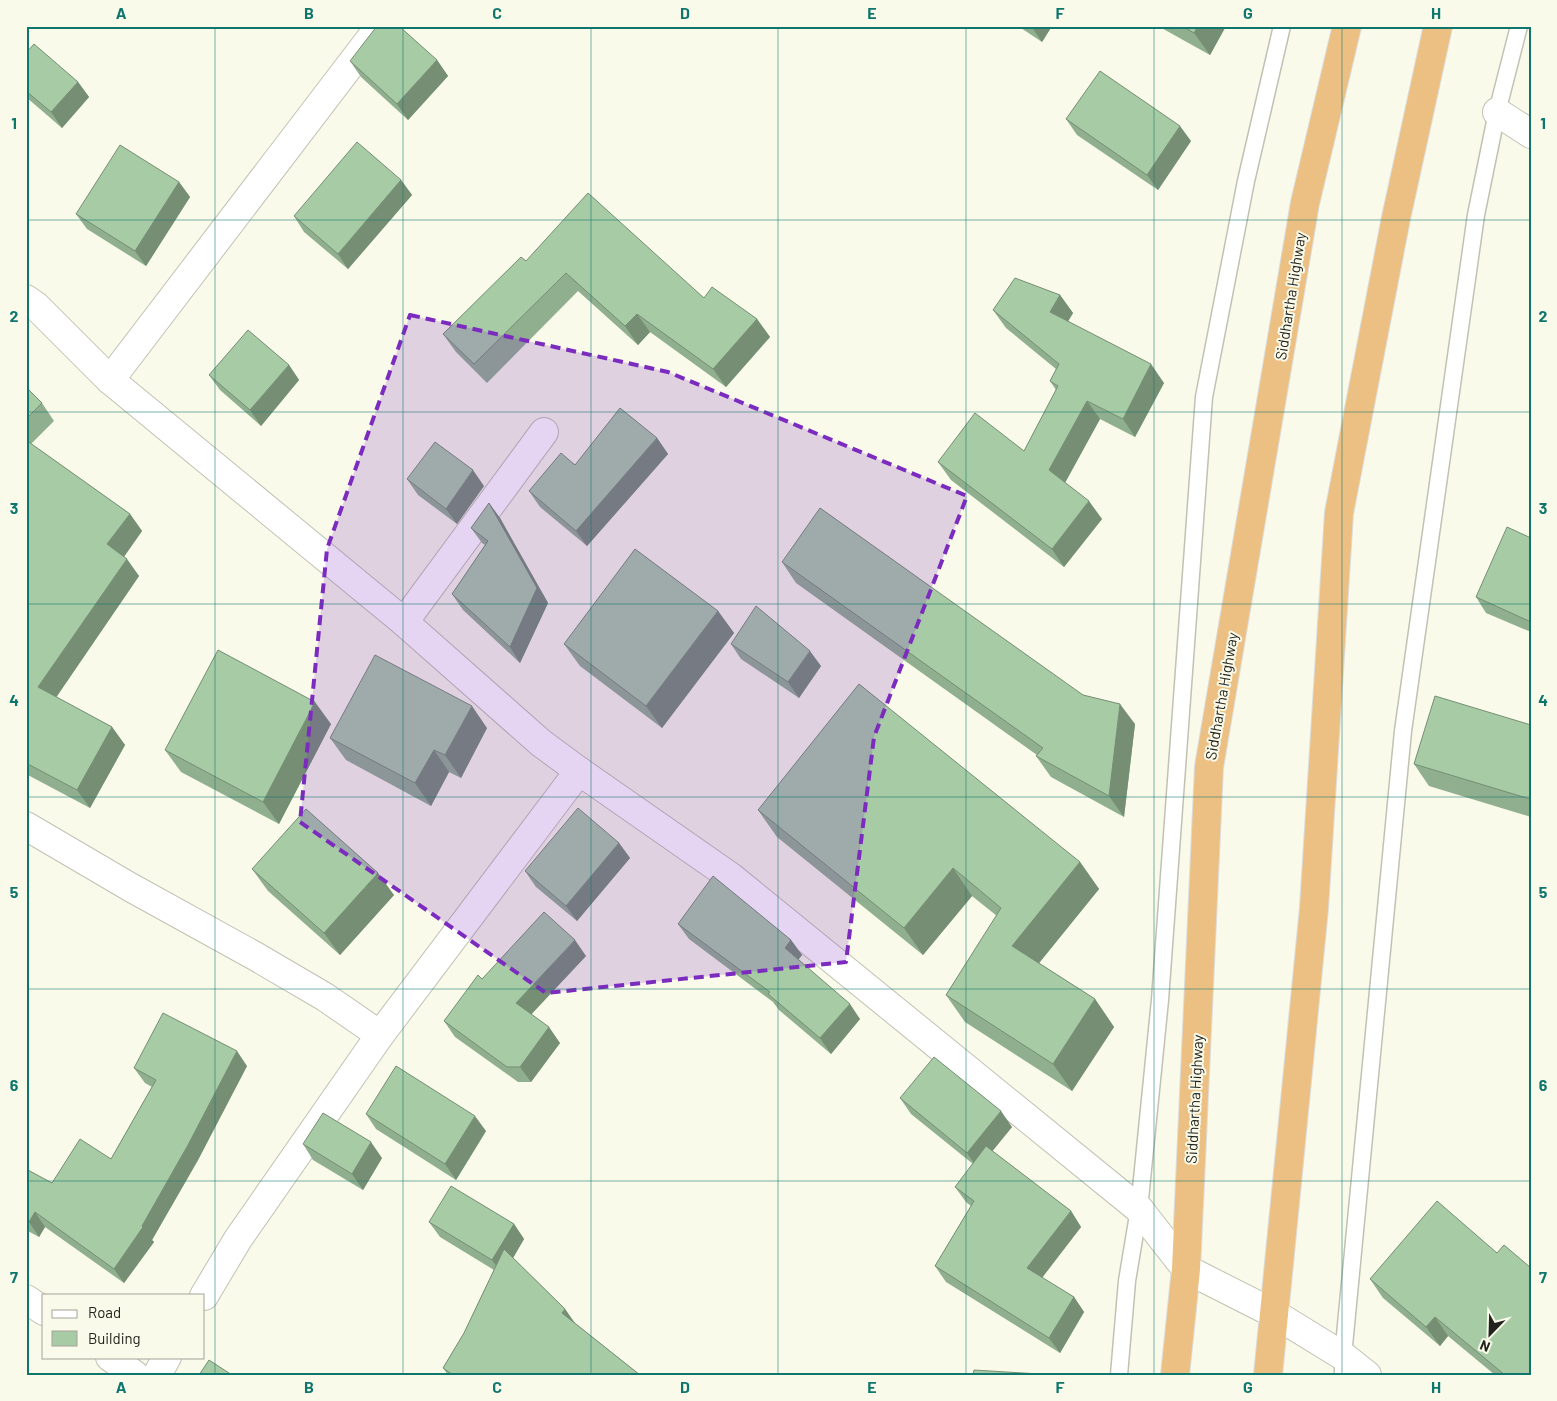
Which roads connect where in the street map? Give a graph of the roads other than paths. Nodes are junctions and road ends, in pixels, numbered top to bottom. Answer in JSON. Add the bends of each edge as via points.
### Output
{"nodes":[{"id":1,"x":380,"y":26,"type":"edge"},
{"id":2,"x":1282,"y":26,"type":"edge"},
{"id":3,"x":1347,"y":26,"type":"edge"},
{"id":4,"x":1438,"y":26,"type":"edge"},
{"id":5,"x":1519,"y":26,"type":"edge"},
{"id":6,"x":1497,"y":112,"type":"junction"},
{"id":7,"x":1531,"y":134,"type":"edge"},
{"id":8,"x":26,"y":299,"type":"edge"},
{"id":9,"x":110,"y":380,"type":"junction"},
{"id":10,"x":544,"y":432,"type":"dead end"},
{"id":11,"x":404,"y":622,"type":"junction"},
{"id":12,"x":578,"y":771,"type":"junction"},
{"id":13,"x":26,"y":826,"type":"edge"},
{"id":14,"x":380,"y":1035,"type":"junction"},
{"id":15,"x":1139,"y":1209,"type":"junction"},
{"id":16,"x":1186,"y":1269,"type":"junction"},
{"id":17,"x":205,"y":1294,"type":"edge"},
{"id":18,"x":26,"y":1299,"type":"edge"},
{"id":19,"x":42,"y":1310,"type":"edge"},
{"id":20,"x":1273,"y":1313,"type":"junction"},
{"id":21,"x":111,"y":1358,"type":"edge"},
{"id":22,"x":166,"y":1358,"type":"edge"},
{"id":23,"x":1343,"y":1366,"type":"edge"},
{"id":24,"x":135,"y":1375,"type":"edge"},
{"id":25,"x":156,"y":1375,"type":"edge"},
{"id":26,"x":1119,"y":1375,"type":"edge"},
{"id":27,"x":1176,"y":1375,"type":"edge"},
{"id":28,"x":1268,"y":1375,"type":"edge"},
{"id":29,"x":1367,"y":1375,"type":"edge"}],
"edges":[{"from":1,"to":9,"type":"street"},
{"from":2,"to":15,"type":"lane","via":[[1246,181],[1204,397],[1160,1000]]},
{"from":3,"to":16,"type":"highway","name":"Siddhartha Highway","via":[[1305,203],[1209,766]]},
{"from":4,"to":20,"type":"highway","via":[[1396,218],[1339,513],[1314,908]]},
{"from":5,"to":6,"type":"lane"},
{"from":6,"to":7,"type":"street"},
{"from":6,"to":23,"type":"lane","via":[[1476,215],[1404,730]]},
{"from":8,"to":9,"type":"street"},
{"from":9,"to":11,"type":"street"},
{"from":10,"to":11,"type":"street"},
{"from":11,"to":12,"type":"street","via":[[541,743]]},
{"from":12,"to":14,"type":"street"},
{"from":12,"to":15,"type":"street","via":[[731,877]]},
{"from":13,"to":14,"type":"street","via":[[325,997]]},
{"from":14,"to":17,"type":"street","via":[[238,1239]]},
{"from":15,"to":16,"type":"street"},
{"from":15,"to":26,"type":"lane"},
{"from":16,"to":20,"type":"street"},
{"from":16,"to":27,"type":"highway","name":"Siddhartha Highway"},
{"from":18,"to":19,"type":"street"},
{"from":20,"to":23,"type":"street"},
{"from":20,"to":28,"type":"highway"},
{"from":21,"to":24,"type":"street"},
{"from":22,"to":25,"type":"street"},
{"from":23,"to":29,"type":"street"}]}
